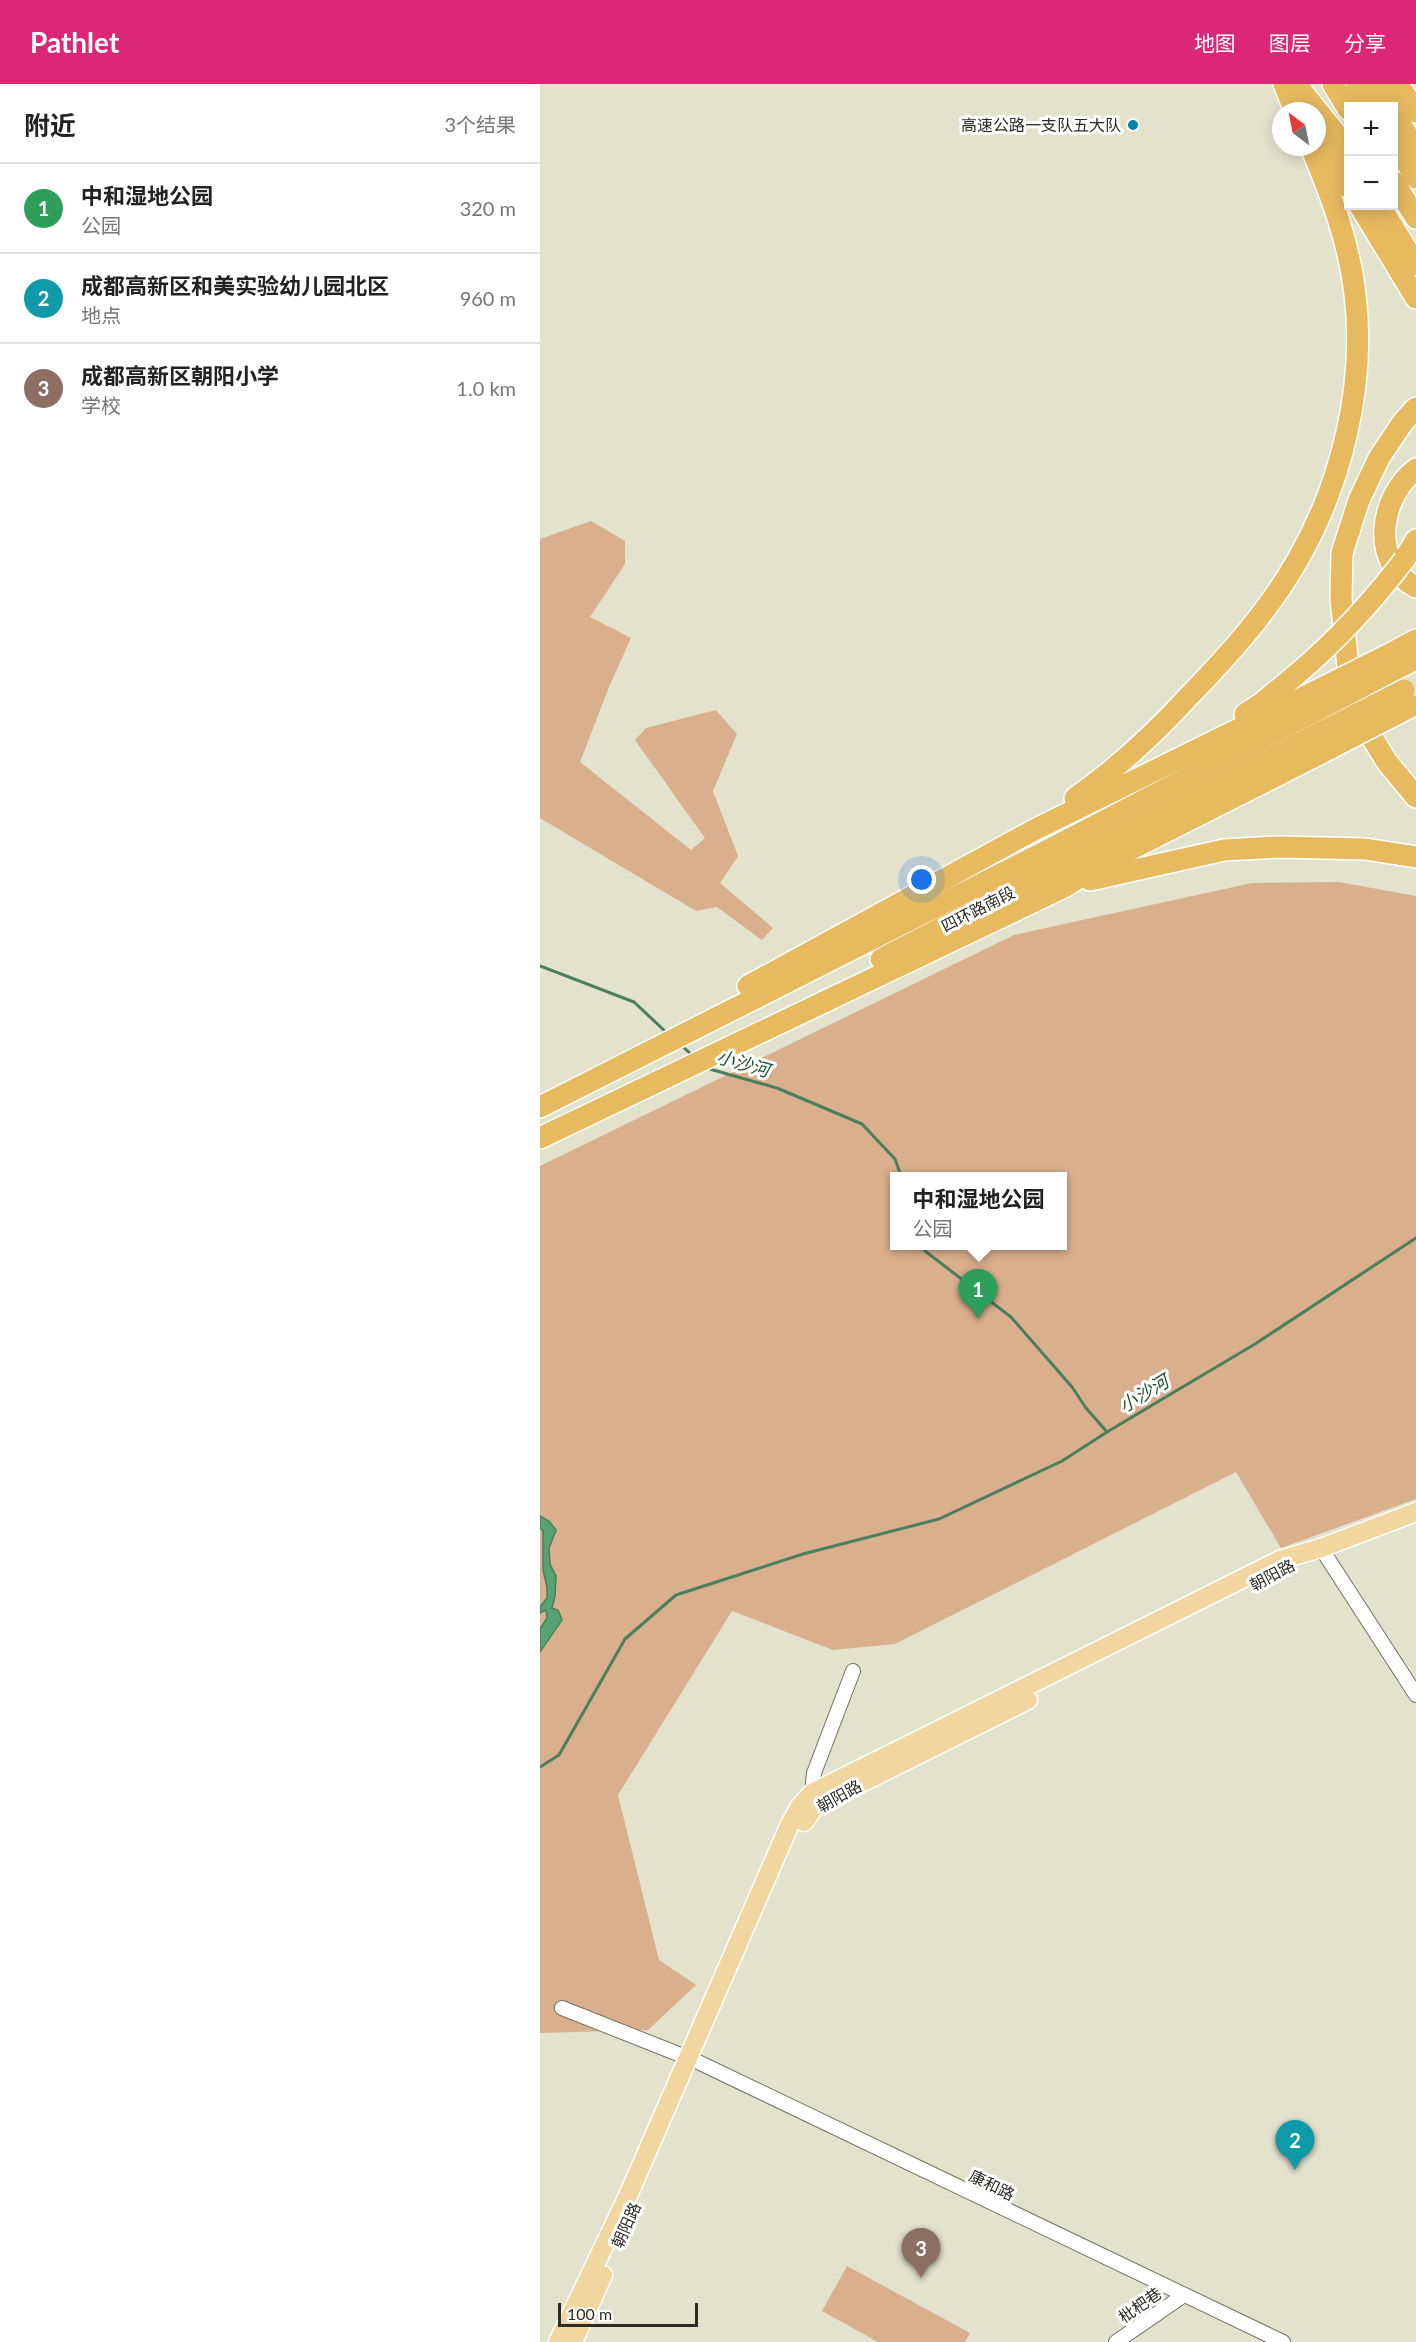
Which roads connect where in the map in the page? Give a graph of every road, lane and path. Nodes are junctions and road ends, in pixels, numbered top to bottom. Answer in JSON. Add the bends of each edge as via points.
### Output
{"nodes":[{"id":1,"x":1284,"y":84,"type":"edge"},
{"id":2,"x":1296,"y":84,"type":"edge"},
{"id":3,"x":1333,"y":84,"type":"edge"},
{"id":4,"x":1357,"y":84,"type":"edge"},
{"id":5,"x":1376,"y":84,"type":"edge"},
{"id":6,"x":1398,"y":84,"type":"edge"},
{"id":7,"x":1411,"y":84,"type":"edge"},
{"id":8,"x":1416,"y":91,"type":"edge"},
{"id":9,"x":1291,"y":102,"type":"edge"},
{"id":10,"x":1295,"y":102,"type":"edge"},
{"id":11,"x":1344,"y":102,"type":"edge"},
{"id":12,"x":1368,"y":102,"type":"edge"},
{"id":13,"x":1387,"y":102,"type":"edge"},
{"id":14,"x":1416,"y":112,"type":"edge"},
{"id":15,"x":1398,"y":120,"type":"edge"},
{"id":16,"x":1344,"y":147,"type":"edge"},
{"id":17,"x":1398,"y":149,"type":"edge"},
{"id":18,"x":1416,"y":150,"type":"edge"},
{"id":19,"x":1326,"y":151,"type":"edge"},
{"id":20,"x":1315,"y":156,"type":"edge"},
{"id":21,"x":1416,"y":178,"type":"edge"},
{"id":22,"x":1344,"y":181,"type":"edge"},
{"id":23,"x":1398,"y":189,"type":"edge"},
{"id":24,"x":1362,"y":210,"type":"edge"},
{"id":25,"x":1382,"y":210,"type":"edge"},
{"id":26,"x":1416,"y":218,"type":"edge"},
{"id":27,"x":1416,"y":265,"type":"edge"},
{"id":28,"x":1416,"y":298,"type":"edge"},
{"id":29,"x":1416,"y":408,"type":"edge"},
{"id":30,"x":1416,"y":469,"type":"edge"},
{"id":31,"x":1416,"y":540,"type":"edge"},
{"id":32,"x":1416,"y":587,"type":"edge"},
{"id":33,"x":1416,"y":640,"type":"edge"},
{"id":34,"x":1416,"y":659,"type":"edge"},
{"id":35,"x":1390,"y":663,"type":"junction"},
{"id":36,"x":1412,"y":696,"type":"edge"},
{"id":37,"x":1309,"y":704,"type":"junction"},
{"id":38,"x":1148,"y":772,"type":"junction"},
{"id":39,"x":1416,"y":797,"type":"edge"},
{"id":40,"x":1060,"y":813,"type":"junction"},
{"id":41,"x":1365,"y":849,"type":"junction"},
{"id":42,"x":1416,"y":857,"type":"edge"},
{"id":43,"x":1087,"y":859,"type":"junction"},
{"id":44,"x":1416,"y":864,"type":"edge"},
{"id":45,"x":701,"y":1019,"type":"junction"},
{"id":46,"x":626,"y":1058,"type":"junction"},
{"id":47,"x":540,"y":1101,"type":"edge"},
{"id":48,"x":540,"y":1107,"type":"edge"},
{"id":49,"x":540,"y":1136,"type":"edge"},
{"id":50,"x":1416,"y":1512,"type":"edge"},
{"id":51,"x":1321,"y":1548,"type":"junction"},
{"id":52,"x":853,"y":1671,"type":"dead end"},
{"id":53,"x":1416,"y":1695,"type":"edge"},
{"id":54,"x":812,"y":1793,"type":"junction"},
{"id":55,"x":562,"y":2008,"type":"dead end"},
{"id":56,"x":691,"y":2059,"type":"junction"},
{"id":57,"x":1184,"y":2295,"type":"junction"},
{"id":58,"x":558,"y":2342,"type":"edge"},
{"id":59,"x":573,"y":2342,"type":"edge"},
{"id":60,"x":1116,"y":2342,"type":"edge"},
{"id":61,"x":1283,"y":2342,"type":"edge"}],
"edges":[{"from":1,"to":9,"type":"highway"},
{"from":1,"to":10,"type":"highway"},
{"from":2,"to":16,"type":"highway"},
{"from":3,"to":11,"type":"highway"},
{"from":4,"to":12,"type":"highway"},
{"from":5,"to":13,"type":"highway"},
{"from":6,"to":14,"type":"highway"},
{"from":7,"to":8,"type":"highway"},
{"from":15,"to":18,"type":"highway"},
{"from":17,"to":21,"type":"highway"},
{"from":19,"to":22,"type":"highway"},
{"from":20,"to":40,"type":"highway","via":[[1334,201],[1356,295],[1358,357],[1352,403],[1341,459],[1326,500],[1298,560],[1227,657],[1149,738]]},
{"from":23,"to":26,"type":"highway"},
{"from":24,"to":28,"type":"highway"},
{"from":25,"to":27,"type":"highway"},
{"from":29,"to":39,"type":"highway","via":[[1379,458],[1359,500],[1342,553],[1341,599],[1350,686],[1360,718],[1387,762]]},
{"from":30,"to":32,"type":"highway","via":[[1396,490],[1384,532],[1388,556],[1405,582]]},
{"from":31,"to":38,"type":"highway","bridge":true,"via":[[1376,596],[1326,649],[1262,703]]},
{"from":33,"to":35,"type":"highway"},
{"from":34,"to":35,"type":"highway","name":"四环路南段"},
{"from":35,"to":37,"type":"highway","name":"四环路南段","bridge":true},
{"from":36,"to":43,"type":"highway","name":"四环路南段","bridge":true},
{"from":37,"to":38,"type":"highway"},
{"from":37,"to":43,"type":"highway","name":"四环路南段"},
{"from":38,"to":40,"type":"highway"},
{"from":40,"to":45,"type":"highway"},
{"from":41,"to":42,"type":"highway"},
{"from":41,"to":43,"type":"highway","via":[[1279,847]]},
{"from":41,"to":44,"type":"highway"},
{"from":43,"to":45,"type":"highway","name":"四环路南段","via":[[1048,849]]},
{"from":43,"to":49,"type":"highway","via":[[1060,878]]},
{"from":45,"to":46,"type":"highway","name":"四环路南段"},
{"from":46,"to":47,"type":"highway"},
{"from":46,"to":48,"type":"highway","name":"四环路南段"},
{"from":50,"to":51,"type":"main road"},
{"from":51,"to":53,"type":"street"},
{"from":51,"to":54,"type":"main road","via":[[1280,1560]]},
{"from":51,"to":56,"type":"main road","name":"朝阳路","via":[[814,1808],[802,1825]]},
{"from":52,"to":54,"type":"street","name":"朝阳路","via":[[814,1773]]},
{"from":54,"to":56,"type":"main road","name":"朝阳路","via":[[790,1824]]},
{"from":55,"to":56,"type":"street","name":"康和路"},
{"from":56,"to":57,"type":"street","name":"康和路"},
{"from":56,"to":58,"type":"main road","name":"朝阳路"},
{"from":56,"to":59,"type":"main road","name":"朝阳路","via":[[634,2207]]},
{"from":57,"to":60,"type":"street","name":"枇杷巷"},
{"from":57,"to":61,"type":"street","name":"康和路"}]}
